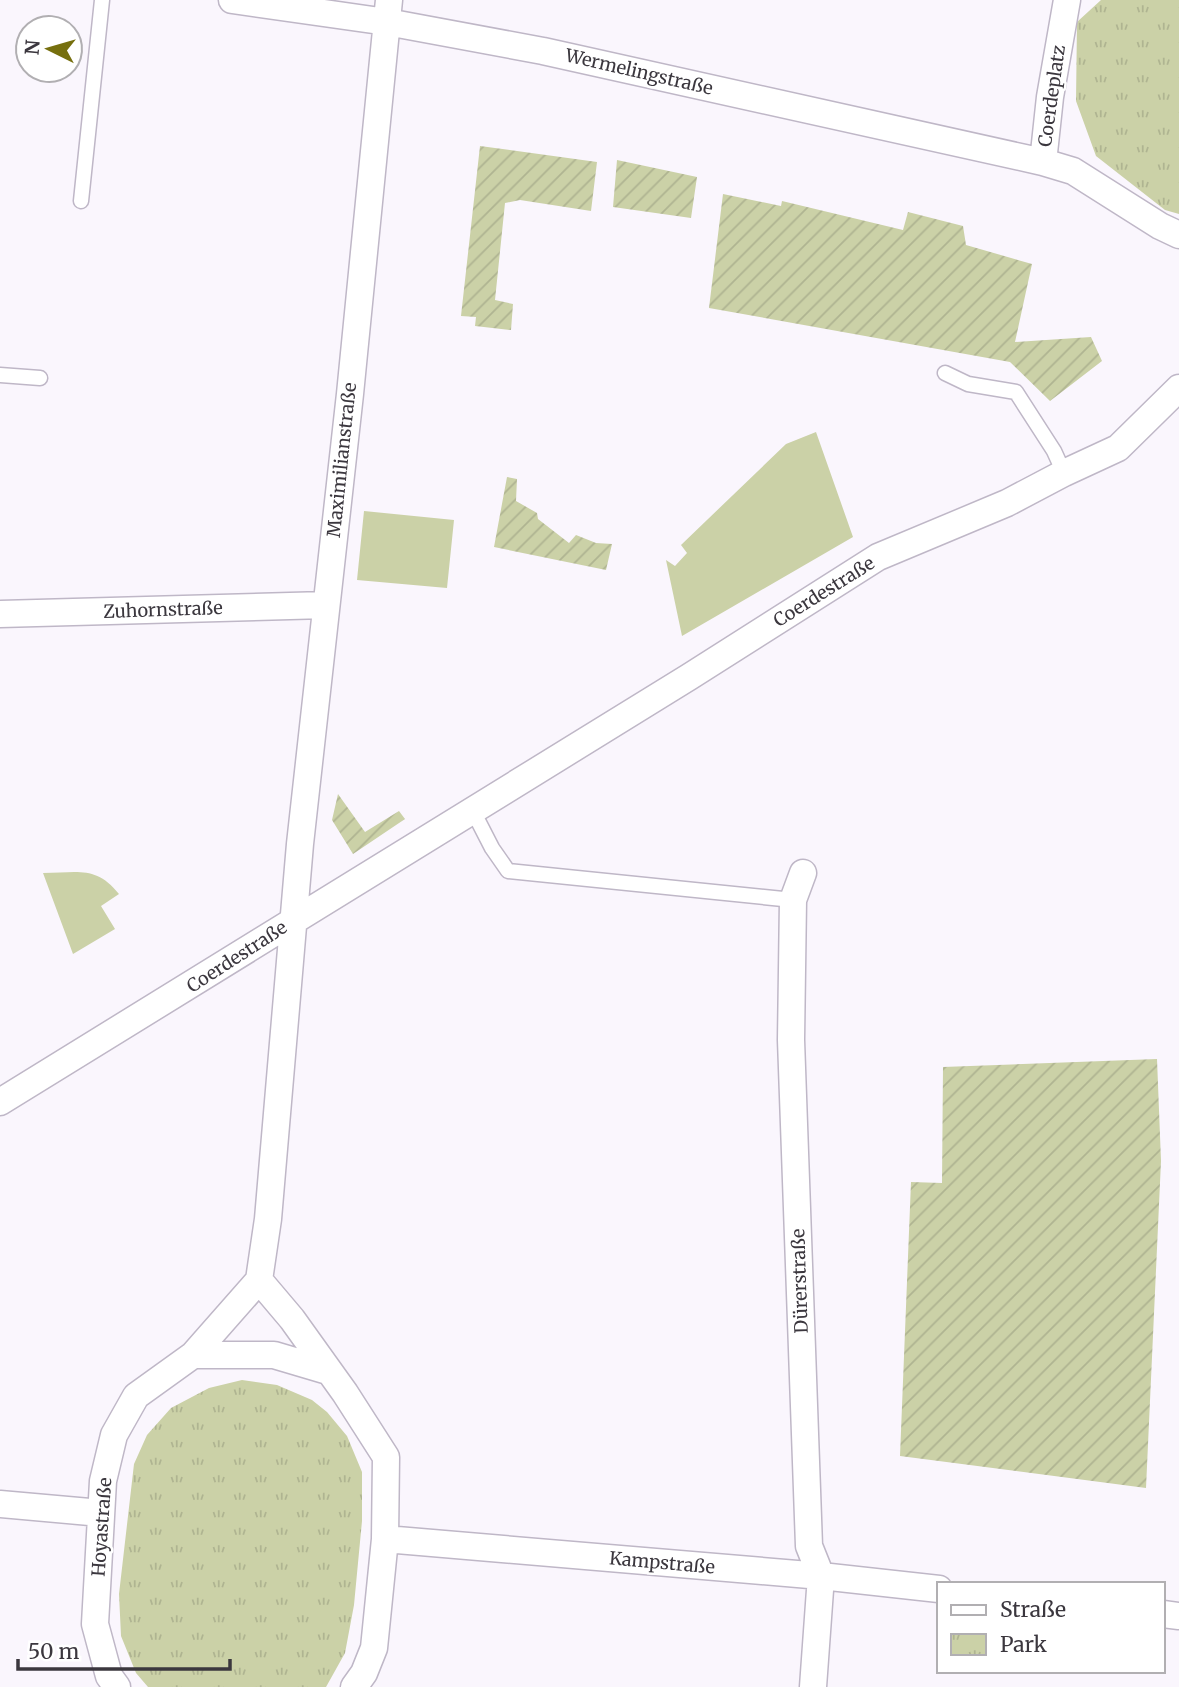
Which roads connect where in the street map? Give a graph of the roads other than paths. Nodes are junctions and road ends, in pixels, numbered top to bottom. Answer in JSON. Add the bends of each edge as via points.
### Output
{"nodes":[{"id":1,"x":102,"y":0,"type":"edge"},
{"id":2,"x":232,"y":0,"type":"edge"},
{"id":3,"x":1067,"y":0,"type":"edge"},
{"id":4,"x":388,"y":11,"type":"edge"},
{"id":5,"x":1043,"y":162,"type":"junction"},
{"id":6,"x":81,"y":201,"type":"dead end"},
{"id":7,"x":1179,"y":235,"type":"edge"},
{"id":8,"x":945,"y":373,"type":"dead end"},
{"id":9,"x":0,"y":375,"type":"edge"},
{"id":10,"x":40,"y":378,"type":"dead end"},
{"id":11,"x":1179,"y":388,"type":"edge"},
{"id":12,"x":1064,"y":473,"type":"junction"},
{"id":13,"x":326,"y":606,"type":"junction"},
{"id":14,"x":0,"y":614,"type":"edge"},
{"id":15,"x":473,"y":811,"type":"junction"},
{"id":16,"x":803,"y":873,"type":"dead end"},
{"id":17,"x":793,"y":900,"type":"junction"},
{"id":18,"x":293,"y":920,"type":"junction"},
{"id":19,"x":0,"y":1102,"type":"edge"},
{"id":20,"x":259,"y":1280,"type":"junction"},
{"id":21,"x":194,"y":1355,"type":"junction"},
{"id":22,"x":328,"y":1371,"type":"junction"},
{"id":23,"x":0,"y":1504,"type":"edge"},
{"id":24,"x":101,"y":1513,"type":"junction"},
{"id":25,"x":385,"y":1539,"type":"junction"},
{"id":26,"x":821,"y":1576,"type":"junction"},
{"id":27,"x":937,"y":1589,"type":"edge"},
{"id":28,"x":117,"y":1687,"type":"edge"},
{"id":29,"x":354,"y":1687,"type":"edge"},
{"id":30,"x":813,"y":1687,"type":"edge"}],
"edges":[{"from":1,"to":6,"type":"lane"},
{"from":2,"to":4,"type":"street","name":"Wermelingstraße"},
{"from":3,"to":5,"type":"street","name":"Coerdeplatz"},
{"from":4,"to":5,"type":"street","name":"Wermelingstraße"},
{"from":4,"to":13,"type":"street","name":"Maximilianstraße"},
{"from":5,"to":7,"type":"street","name":"Coerdeplatz","via":[[1073,171]]},
{"from":8,"to":12,"type":"lane","via":[[968,384],[1016,392]]},
{"from":9,"to":10,"type":"lane"},
{"from":11,"to":12,"type":"street","name":"Coerdestraße","via":[[1118,448]]},
{"from":12,"to":15,"type":"street","name":"Coerdestraße","via":[[1007,503],[877,557]]},
{"from":13,"to":14,"type":"street","name":"Zuhornstraße"},
{"from":13,"to":18,"type":"street","name":"Maximilianstraße"},
{"from":15,"to":17,"type":"lane","via":[[508,871]]},
{"from":15,"to":18,"type":"street","name":"Coerdestraße"},
{"from":16,"to":17,"type":"street","name":"Dürerstraße"},
{"from":17,"to":26,"type":"street","name":"Dürerstraße","via":[[791,1040],[809,1546]]},
{"from":18,"to":19,"type":"street","name":"Coerdestraße"},
{"from":18,"to":20,"type":"street"},
{"from":20,"to":21,"type":"street","name":"Hoyastraße"},
{"from":20,"to":22,"type":"street"},
{"from":21,"to":22,"type":"street","via":[[274,1355]]},
{"from":21,"to":24,"type":"street","name":"Hoyastraße","via":[[136,1396],[114,1435]]},
{"from":22,"to":25,"type":"street","via":[[386,1457]]},
{"from":23,"to":24,"type":"street"},
{"from":24,"to":28,"type":"street","name":"Hoyastraße","via":[[95,1624],[109,1676]]},
{"from":25,"to":26,"type":"street","name":"Kampstraße"},
{"from":25,"to":29,"type":"street","via":[[374,1648]]},
{"from":26,"to":27,"type":"street","name":"Kampstraße"},
{"from":26,"to":30,"type":"street","name":"Dürerstraße"}]}
